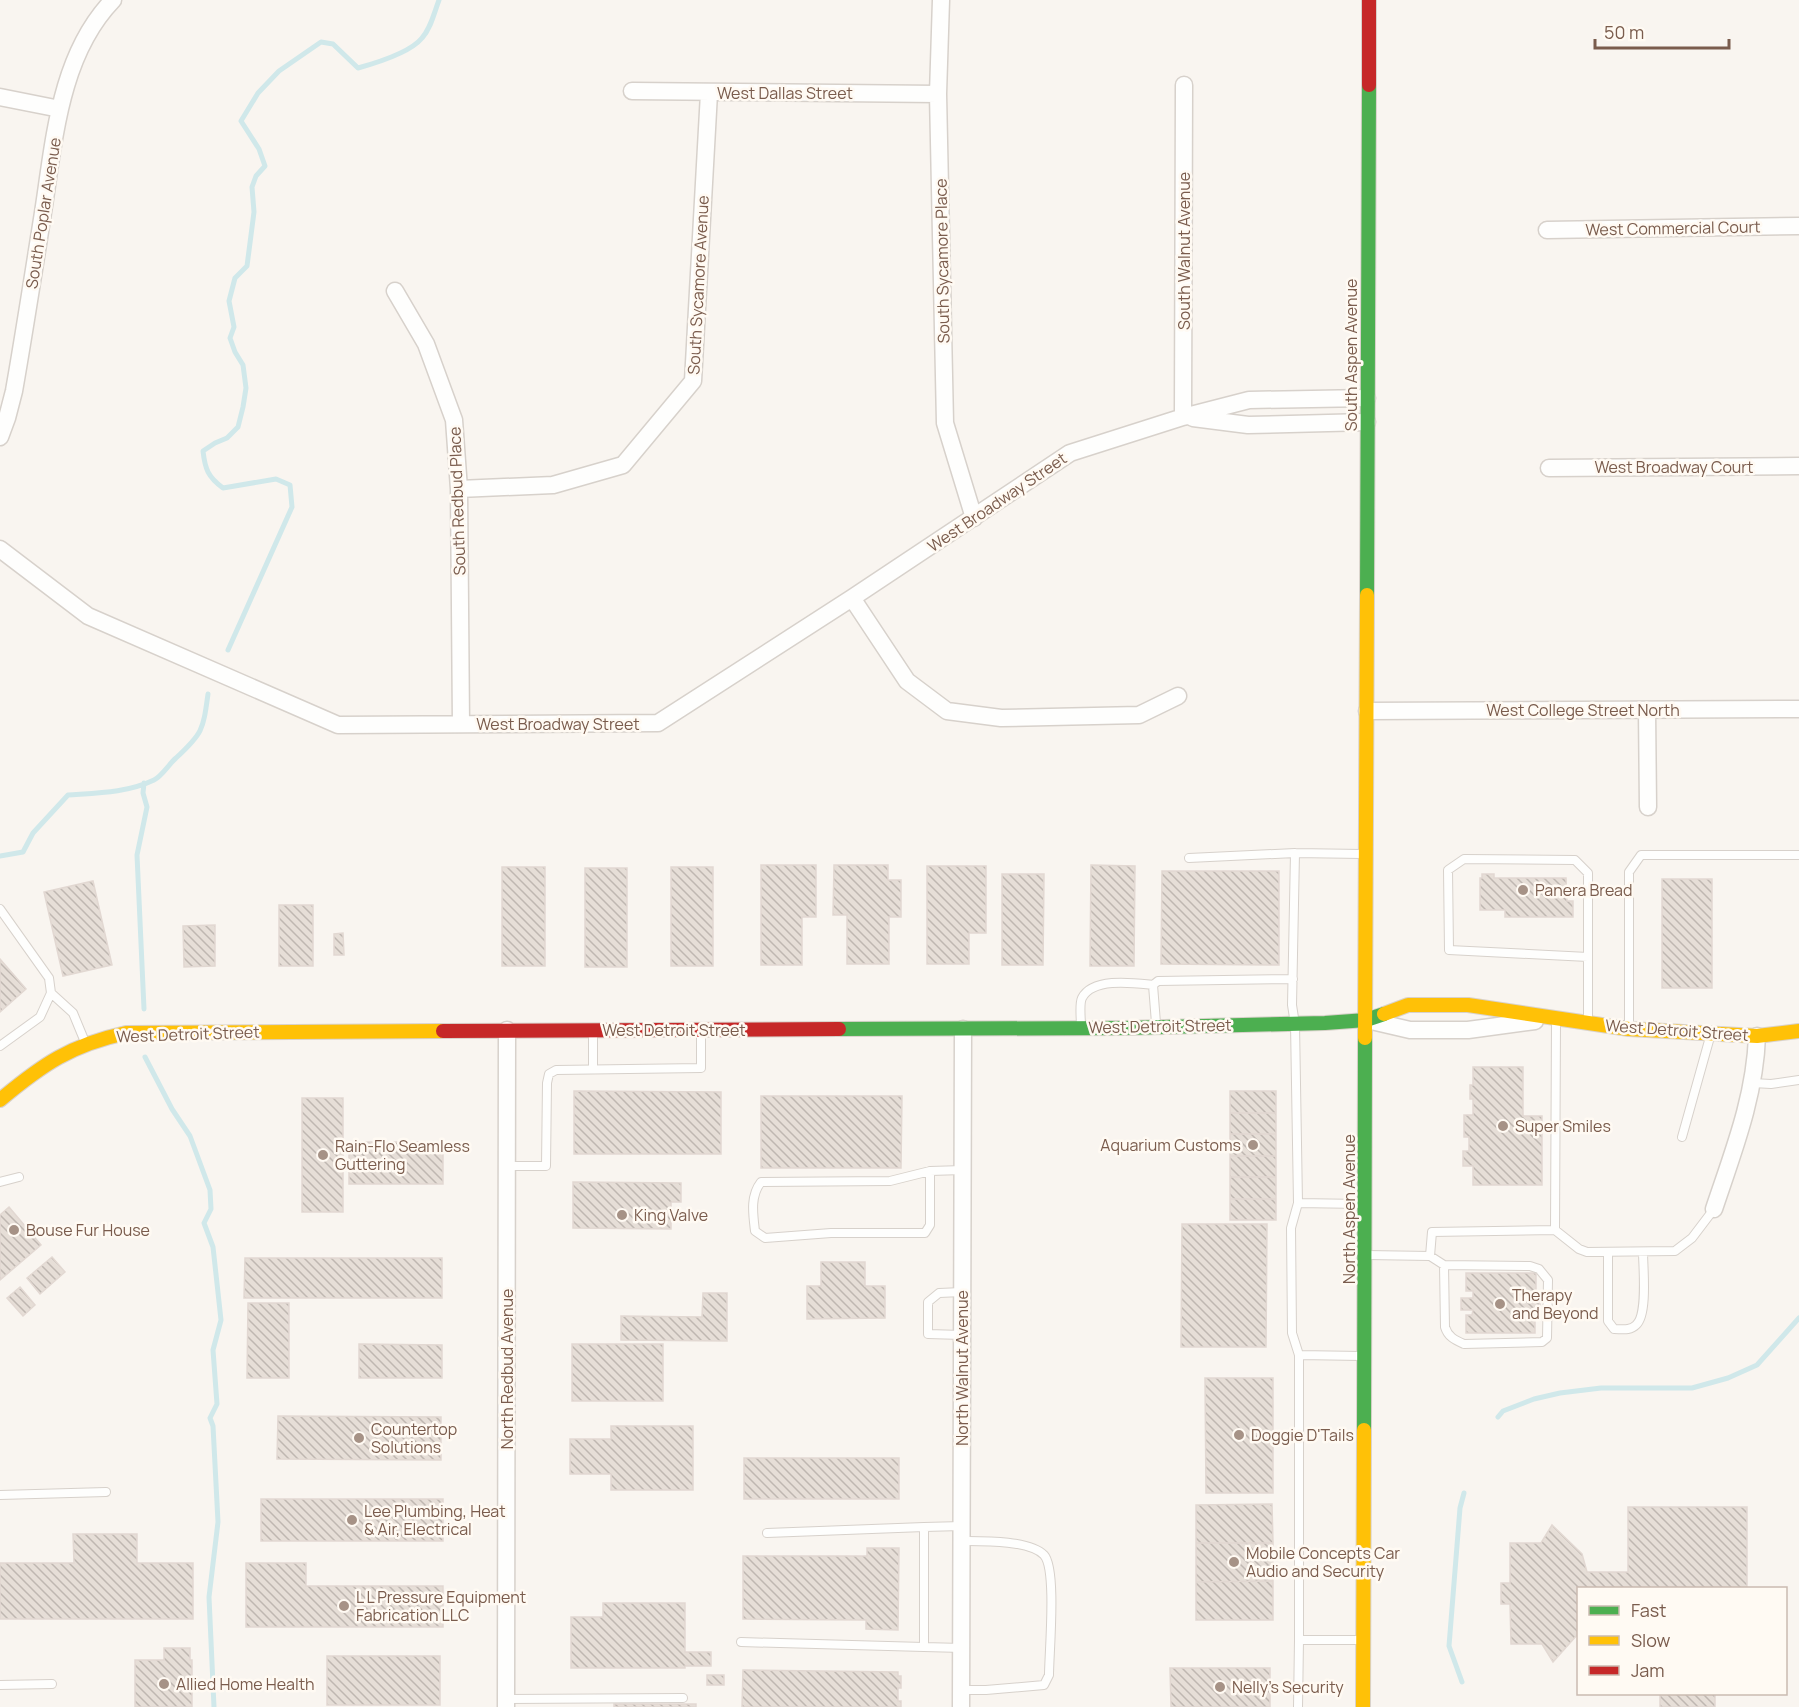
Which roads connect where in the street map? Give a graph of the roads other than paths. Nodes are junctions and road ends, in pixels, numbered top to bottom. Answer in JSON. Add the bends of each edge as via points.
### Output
{"nodes":[{"id":1,"x":113,"y":0,"type":"edge"},
{"id":2,"x":941,"y":0,"type":"edge"},
{"id":3,"x":1369,"y":0,"type":"edge"},
{"id":4,"x":1184,"y":85,"type":"dead end"},
{"id":5,"x":632,"y":91,"type":"dead end"},
{"id":6,"x":709,"y":93,"type":"junction"},
{"id":7,"x":938,"y":93,"type":"junction"},
{"id":8,"x":0,"y":97,"type":"edge"},
{"id":9,"x":60,"y":109,"type":"junction"},
{"id":10,"x":1799,"y":226,"type":"edge"},
{"id":11,"x":1547,"y":230,"type":"dead end"},
{"id":12,"x":395,"y":291,"type":"dead end"},
{"id":13,"x":1367,"y":398,"type":"junction"},
{"id":14,"x":1183,"y":417,"type":"junction"},
{"id":15,"x":1367,"y":422,"type":"junction"},
{"id":16,"x":0,"y":437,"type":"edge"},
{"id":17,"x":1799,"y":466,"type":"edge"},
{"id":18,"x":1549,"y":468,"type":"dead end"},
{"id":19,"x":459,"y":489,"type":"junction"},
{"id":20,"x":974,"y":518,"type":"junction"},
{"id":21,"x":0,"y":549,"type":"edge"},
{"id":22,"x":852,"y":598,"type":"junction"},
{"id":23,"x":1178,"y":696,"type":"dead end"},
{"id":24,"x":1647,"y":710,"type":"junction"},
{"id":25,"x":1799,"y":710,"type":"edge"},
{"id":26,"x":1366,"y":711,"type":"junction"},
{"id":27,"x":461,"y":724,"type":"junction"},
{"id":28,"x":1648,"y":807,"type":"dead end"},
{"id":29,"x":1295,"y":854,"type":"junction"},
{"id":30,"x":1366,"y":854,"type":"junction"},
{"id":31,"x":1799,"y":855,"type":"edge"},
{"id":32,"x":1189,"y":858,"type":"dead end"},
{"id":33,"x":0,"y":909,"type":"edge"},
{"id":34,"x":1588,"y":957,"type":"junction"},
{"id":35,"x":1293,"y":979,"type":"junction"},
{"id":36,"x":1153,"y":985,"type":"junction"},
{"id":37,"x":51,"y":993,"type":"junction"},
{"id":38,"x":1556,"y":1018,"type":"junction"},
{"id":39,"x":1366,"y":1020,"type":"junction"},
{"id":40,"x":1588,"y":1023,"type":"junction"},
{"id":41,"x":1295,"y":1024,"type":"junction"},
{"id":42,"x":1156,"y":1027,"type":"junction"},
{"id":43,"x":1081,"y":1028,"type":"junction"},
{"id":44,"x":701,"y":1029,"type":"junction"},
{"id":45,"x":963,"y":1029,"type":"junction"},
{"id":46,"x":1629,"y":1029,"type":"junction"},
{"id":47,"x":507,"y":1030,"type":"junction"},
{"id":48,"x":593,"y":1030,"type":"junction"},
{"id":49,"x":1799,"y":1031,"type":"edge"},
{"id":50,"x":1711,"y":1034,"type":"junction"},
{"id":51,"x":1757,"y":1036,"type":"junction"},
{"id":52,"x":85,"y":1043,"type":"junction"},
{"id":53,"x":0,"y":1046,"type":"edge"},
{"id":54,"x":593,"y":1069,"type":"junction"},
{"id":55,"x":1799,"y":1080,"type":"edge"},
{"id":56,"x":1753,"y":1083,"type":"junction"},
{"id":57,"x":0,"y":1100,"type":"edge"},
{"id":58,"x":1682,"y":1137,"type":"dead end"},
{"id":59,"x":507,"y":1166,"type":"junction"},
{"id":60,"x":963,"y":1170,"type":"junction"},
{"id":61,"x":930,"y":1171,"type":"junction"},
{"id":62,"x":19,"y":1177,"type":"dead end"},
{"id":63,"x":0,"y":1182,"type":"edge"},
{"id":64,"x":1298,"y":1203,"type":"junction"},
{"id":65,"x":1366,"y":1204,"type":"junction"},
{"id":66,"x":1714,"y":1209,"type":"joint"},
{"id":67,"x":1555,"y":1230,"type":"junction"},
{"id":68,"x":1608,"y":1252,"type":"junction"},
{"id":69,"x":1643,"y":1252,"type":"junction"},
{"id":70,"x":1365,"y":1255,"type":"junction"},
{"id":71,"x":1430,"y":1256,"type":"junction"},
{"id":72,"x":1444,"y":1265,"type":"junction"},
{"id":73,"x":962,"y":1292,"type":"junction"},
{"id":74,"x":962,"y":1335,"type":"junction"},
{"id":75,"x":1299,"y":1355,"type":"junction"},
{"id":76,"x":1365,"y":1356,"type":"junction"},
{"id":77,"x":106,"y":1492,"type":"dead end"},
{"id":78,"x":0,"y":1495,"type":"edge"},
{"id":79,"x":924,"y":1527,"type":"junction"},
{"id":80,"x":767,"y":1533,"type":"dead end"},
{"id":81,"x":962,"y":1534,"type":"junction"},
{"id":82,"x":1299,"y":1640,"type":"junction"},
{"id":83,"x":1364,"y":1640,"type":"junction"},
{"id":84,"x":741,"y":1642,"type":"dead end"},
{"id":85,"x":924,"y":1647,"type":"junction"},
{"id":86,"x":962,"y":1648,"type":"junction"},
{"id":87,"x":0,"y":1684,"type":"edge"},
{"id":88,"x":52,"y":1684,"type":"dead end"},
{"id":89,"x":961,"y":1690,"type":"junction"},
{"id":90,"x":684,"y":1698,"type":"dead end"},
{"id":91,"x":506,"y":1703,"type":"edge"},
{"id":92,"x":961,"y":1707,"type":"edge"},
{"id":93,"x":1298,"y":1707,"type":"edge"},
{"id":94,"x":1363,"y":1707,"type":"edge"}],
"edges":[{"from":1,"to":9,"type":"street","name":"South Poplar Avenue","via":[[77,58]]},
{"from":2,"to":7,"type":"street","name":"South Sycamore Place"},
{"from":3,"to":13,"type":"street","name":"South Aspen Avenue"},
{"from":4,"to":14,"type":"street","name":"South Walnut Avenue"},
{"from":5,"to":6,"type":"street","name":"West Dallas Street"},
{"from":6,"to":7,"type":"street","name":"West Dallas Street"},
{"from":6,"to":19,"type":"street","name":"South Sycamore Avenue","via":[[693,381],[623,465],[553,484]]},
{"from":7,"to":20,"type":"street","name":"South Sycamore Place","via":[[945,423]]},
{"from":8,"to":9,"type":"street"},
{"from":9,"to":16,"type":"street","name":"South Poplar Avenue","via":[[14,391]]},
{"from":10,"to":11,"type":"street","name":"West Commercial Court"},
{"from":12,"to":19,"type":"street","name":"South Redbud Place","via":[[426,344],[454,420]]},
{"from":13,"to":14,"type":"street","name":"West Broadway Street","via":[[1249,400]]},
{"from":13,"to":15,"type":"street","name":"South Aspen Avenue"},
{"from":14,"to":15,"type":"street","name":"West Broadway Street","via":[[1248,425]]},
{"from":14,"to":20,"type":"street","name":"West Broadway Street","via":[[1070,453]]},
{"from":15,"to":26,"type":"street","name":"South Aspen Avenue"},
{"from":17,"to":18,"type":"street","name":"West Broadway Court"},
{"from":19,"to":27,"type":"street","name":"South Redbud Place"},
{"from":20,"to":22,"type":"street","name":"West Broadway Street"},
{"from":21,"to":27,"type":"street","name":"West Broadway Street","via":[[88,616],[338,725]]},
{"from":22,"to":23,"type":"street","via":[[907,681],[947,711],[1001,718],[1139,715]]},
{"from":22,"to":27,"type":"street","name":"West Broadway Street","via":[[658,723]]},
{"from":24,"to":25,"type":"street","name":"West College Street North"},
{"from":24,"to":26,"type":"street","name":"West College Street North"},
{"from":24,"to":28,"type":"street"},
{"from":26,"to":30,"type":"street","name":"North Aspen Avenue"},
{"from":29,"to":30,"type":"lane"},
{"from":29,"to":32,"type":"lane"},
{"from":29,"to":35,"type":"lane"},
{"from":30,"to":39,"type":"street","name":"North Aspen Avenue"},
{"from":31,"to":46,"type":"lane","via":[[1641,855],[1629,872]]},
{"from":33,"to":37,"type":"lane","via":[[50,978]]},
{"from":34,"to":34,"type":"lane","via":[[1588,873],[1575,860],[1464,859],[1448,870],[1449,950]]},
{"from":34,"to":40,"type":"lane"},
{"from":35,"to":36,"type":"lane","via":[[1158,981]]},
{"from":35,"to":41,"type":"lane"},
{"from":36,"to":42,"type":"lane"},
{"from":36,"to":43,"type":"lane","via":[[1114,983],[1090,988],[1081,999]]},
{"from":37,"to":52,"type":"lane","via":[[73,1013]]},
{"from":37,"to":53,"type":"lane","via":[[40,1017]]},
{"from":38,"to":39,"type":"street","name":"West Detroit Street","via":[[1468,1030],[1410,1030]]},
{"from":38,"to":39,"type":"street","name":"West Detroit Street","via":[[1468,1005],[1408,1005]]},
{"from":38,"to":40,"type":"street","name":"West Detroit Street"},
{"from":38,"to":67,"type":"lane"},
{"from":39,"to":41,"type":"street","name":"West Detroit Street"},
{"from":39,"to":65,"type":"street","name":"North Aspen Avenue"},
{"from":40,"to":46,"type":"street","name":"West Detroit Street"},
{"from":41,"to":42,"type":"street","name":"West Detroit Street"},
{"from":41,"to":64,"type":"lane"},
{"from":42,"to":43,"type":"street","name":"West Detroit Street"},
{"from":43,"to":45,"type":"street","name":"West Detroit Street"},
{"from":44,"to":45,"type":"street","name":"West Detroit Street"},
{"from":44,"to":48,"type":"street","name":"West Detroit Street"},
{"from":44,"to":54,"type":"lane","via":[[701,1068]]},
{"from":45,"to":60,"type":"street","name":"North Walnut Avenue"},
{"from":46,"to":50,"type":"street","name":"West Detroit Street"},
{"from":47,"to":48,"type":"street","name":"West Detroit Street"},
{"from":47,"to":52,"type":"street","name":"West Detroit Street","via":[[151,1032],[126,1033]]},
{"from":47,"to":59,"type":"street","name":"North Redbud Avenue"},
{"from":48,"to":54,"type":"lane"},
{"from":49,"to":51,"type":"street","name":"West Detroit Street"},
{"from":50,"to":51,"type":"street","name":"West Detroit Street"},
{"from":50,"to":58,"type":"lane"},
{"from":51,"to":56,"type":"street"},
{"from":52,"to":57,"type":"street","name":"West Detroit Street","via":[[40,1067]]},
{"from":54,"to":59,"type":"lane","via":[[556,1070],[549,1074],[546,1166]]},
{"from":55,"to":56,"type":"lane"},
{"from":56,"to":66,"type":"street"},
{"from":59,"to":91,"type":"street","name":"North Redbud Avenue"},
{"from":60,"to":61,"type":"lane"},
{"from":60,"to":73,"type":"street","name":"North Walnut Avenue"},
{"from":61,"to":61,"type":"lane","via":[[890,1181],[761,1182],[753,1203],[755,1231],[765,1238],[925,1233],[930,1225]]},
{"from":62,"to":63,"type":"lane"},
{"from":64,"to":65,"type":"lane"},
{"from":64,"to":75,"type":"lane","via":[[1291,1228],[1292,1332]]},
{"from":65,"to":70,"type":"street","name":"North Aspen Avenue"},
{"from":66,"to":69,"type":"lane","via":[[1692,1238],[1675,1251]]},
{"from":67,"to":68,"type":"lane","via":[[1587,1252]]},
{"from":67,"to":71,"type":"lane","via":[[1432,1232]]},
{"from":68,"to":69,"type":"lane"},
{"from":68,"to":69,"type":"lane","via":[[1608,1321],[1614,1329],[1625,1330],[1638,1324],[1642,1314]]},
{"from":70,"to":71,"type":"lane"},
{"from":70,"to":76,"type":"street","name":"North Aspen Avenue"},
{"from":71,"to":72,"type":"lane"},
{"from":72,"to":72,"type":"lane","via":[[1444,1328],[1454,1340],[1464,1344],[1542,1342],[1547,1338],[1548,1280],[1539,1269]]},
{"from":73,"to":74,"type":"street","name":"North Walnut Avenue"},
{"from":73,"to":74,"type":"lane","via":[[939,1293],[928,1302],[928,1334]]},
{"from":74,"to":81,"type":"street","name":"North Walnut Avenue"},
{"from":75,"to":76,"type":"lane"},
{"from":75,"to":82,"type":"lane"},
{"from":76,"to":83,"type":"street","name":"North Aspen Avenue"},
{"from":77,"to":78,"type":"lane"},
{"from":79,"to":80,"type":"lane"},
{"from":79,"to":81,"type":"lane"},
{"from":79,"to":85,"type":"lane"},
{"from":81,"to":86,"type":"street","name":"North Walnut Avenue"},
{"from":81,"to":89,"type":"lane","via":[[1027,1546],[1044,1555],[1050,1564],[1051,1608],[1048,1675],[1044,1684]]},
{"from":82,"to":83,"type":"lane"},
{"from":82,"to":93,"type":"lane"},
{"from":83,"to":94,"type":"street","name":"North Aspen Avenue"},
{"from":84,"to":85,"type":"lane"},
{"from":85,"to":86,"type":"lane"},
{"from":86,"to":89,"type":"street","name":"North Walnut Avenue"},
{"from":87,"to":88,"type":"lane"},
{"from":89,"to":92,"type":"street","name":"North Walnut Avenue"},
{"from":90,"to":91,"type":"lane"}]}
